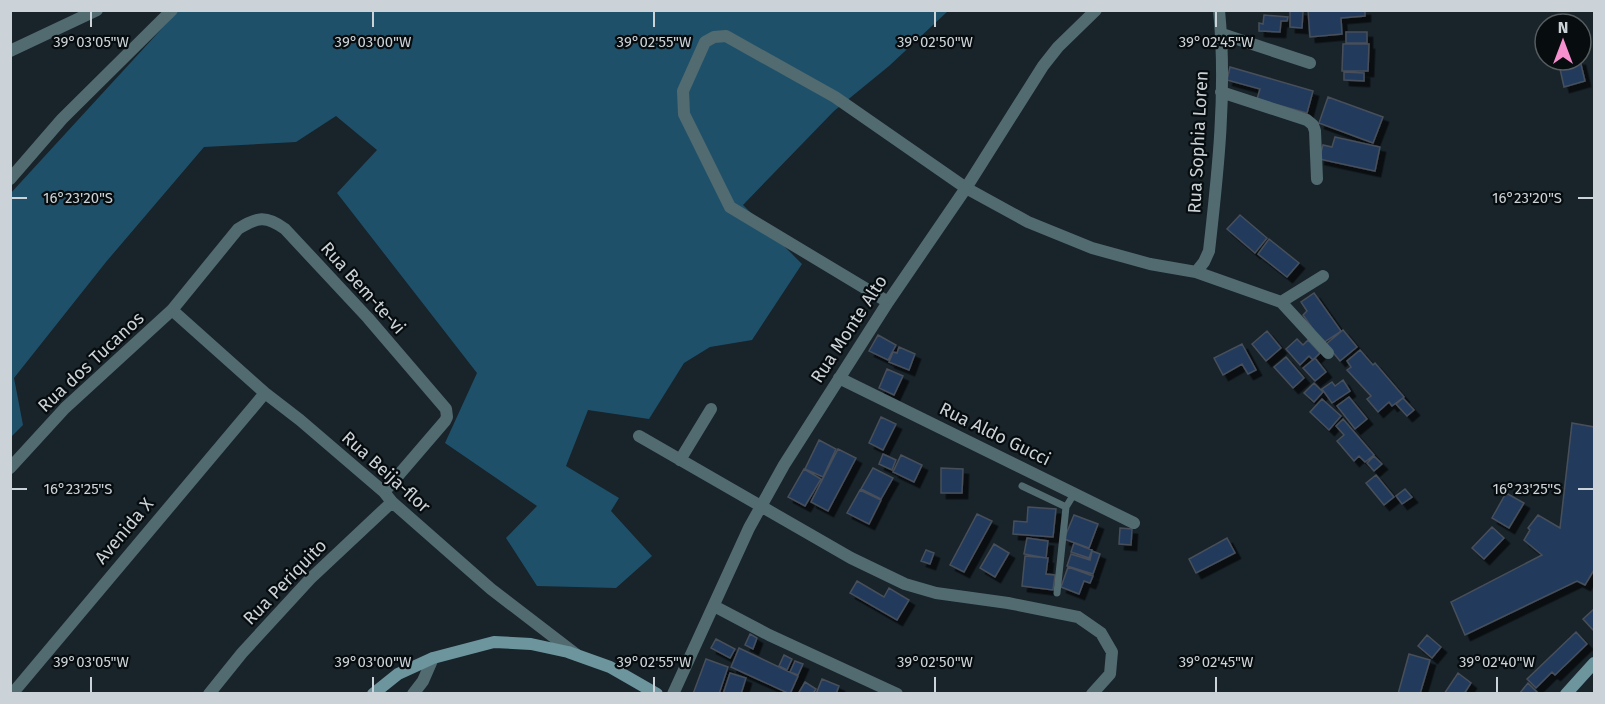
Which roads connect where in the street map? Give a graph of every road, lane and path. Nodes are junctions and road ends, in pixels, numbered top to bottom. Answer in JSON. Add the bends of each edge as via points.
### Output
{"nodes":[{"id":1,"x":98,"y":10,"type":"edge"},
{"id":2,"x":172,"y":10,"type":"edge"},
{"id":3,"x":1096,"y":10,"type":"edge"},
{"id":4,"x":1219,"y":10,"type":"edge"},
{"id":5,"x":1222,"y":34,"type":"junction"},
{"id":6,"x":10,"y":51,"type":"edge"},
{"id":7,"x":1310,"y":63,"type":"dead end"},
{"id":8,"x":1221,"y":92,"type":"junction"},
{"id":9,"x":10,"y":179,"type":"edge"},
{"id":10,"x":1317,"y":179,"type":"dead end"},
{"id":11,"x":966,"y":188,"type":"junction"},
{"id":12,"x":1196,"y":272,"type":"junction"},
{"id":13,"x":1323,"y":276,"type":"dead end"},
{"id":14,"x":888,"y":302,"type":"junction"},
{"id":15,"x":1281,"y":302,"type":"junction"},
{"id":16,"x":172,"y":310,"type":"junction"},
{"id":17,"x":1328,"y":353,"type":"dead end"},
{"id":18,"x":839,"y":378,"type":"junction"},
{"id":19,"x":265,"y":393,"type":"junction"},
{"id":20,"x":711,"y":409,"type":"dead end"},
{"id":21,"x":639,"y":436,"type":"dead end"},
{"id":22,"x":680,"y":460,"type":"junction"},
{"id":23,"x":10,"y":468,"type":"edge"},
{"id":24,"x":1022,"y":486,"type":"dead end"},
{"id":25,"x":384,"y":492,"type":"junction"},
{"id":26,"x":1074,"y":494,"type":"junction"},
{"id":27,"x":392,"y":502,"type":"junction"},
{"id":28,"x":761,"y":506,"type":"junction"},
{"id":29,"x":1066,"y":507,"type":"junction"},
{"id":30,"x":1134,"y":523,"type":"dead end"},
{"id":31,"x":1057,"y":592,"type":"dead end"},
{"id":32,"x":714,"y":606,"type":"junction"},
{"id":33,"x":579,"y":656,"type":"junction"},
{"id":34,"x":433,"y":658,"type":"junction"},
{"id":35,"x":1594,"y":663,"type":"edge"},
{"id":36,"x":12,"y":693,"type":"edge"},
{"id":37,"x":209,"y":693,"type":"edge"},
{"id":38,"x":373,"y":693,"type":"edge"},
{"id":39,"x":414,"y":693,"type":"edge"},
{"id":40,"x":657,"y":693,"type":"edge"},
{"id":41,"x":673,"y":693,"type":"edge"},
{"id":42,"x":897,"y":693,"type":"edge"},
{"id":43,"x":1092,"y":693,"type":"edge"},
{"id":44,"x":1566,"y":693,"type":"edge"}],
"edges":[{"from":1,"to":6,"type":"street"},
{"from":2,"to":9,"type":"street","via":[[62,119]]},
{"from":3,"to":11,"type":"street","name":"Rua Monte Alto","via":[[1043,66]]},
{"from":4,"to":5,"type":"street","name":"Rua Sophia Loren"},
{"from":5,"to":7,"type":"street"},
{"from":5,"to":8,"type":"street","name":"Rua Sophia Loren"},
{"from":8,"to":10,"type":"street","via":[[1307,120],[1315,131]]},
{"from":8,"to":12,"type":"street","name":"Rua Sophia Loren","via":[[1209,251]]},
{"from":11,"to":12,"type":"street","via":[[1028,222],[1092,248]]},
{"from":11,"to":14,"type":"street","name":"Rua Monte Alto"},
{"from":11,"to":14,"type":"street","via":[[835,97],[726,36],[705,42],[683,91],[684,114],[729,207]]},
{"from":12,"to":15,"type":"street"},
{"from":13,"to":15,"type":"street"},
{"from":14,"to":18,"type":"street","name":"Rua Monte Alto"},
{"from":15,"to":17,"type":"street"},
{"from":16,"to":19,"type":"street","name":"Rua Beija-flor"},
{"from":16,"to":23,"type":"street","name":"Rua dos Tucanos","via":[[65,408]]},
{"from":16,"to":25,"type":"street","name":"Rua Bem-te-vi","via":[[238,229],[261,218],[285,229],[368,318],[447,413],[445,421]]},
{"from":18,"to":26,"type":"street","name":"Rua Aldo Gucci"},
{"from":18,"to":28,"type":"street","name":"Rua Monte Alto"},
{"from":19,"to":25,"type":"street","name":"Rua Beija-flor"},
{"from":19,"to":36,"type":"street","name":"Avenida X"},
{"from":20,"to":22,"type":"street"},
{"from":21,"to":22,"type":"street"},
{"from":22,"to":28,"type":"street"},
{"from":24,"to":29,"type":"lane"},
{"from":25,"to":27,"type":"street","name":"Rua Beija-flor"},
{"from":26,"to":29,"type":"lane"},
{"from":26,"to":30,"type":"street","name":"Rua Aldo Gucci"},
{"from":27,"to":33,"type":"street","name":"Rua Beija-flor","via":[[491,589]]},
{"from":27,"to":37,"type":"street","name":"Rua Periquito","via":[[310,579]]},
{"from":28,"to":32,"type":"street","name":"Rua Monte Alto"},
{"from":28,"to":43,"type":"street","via":[[905,584],[936,593],[1078,617],[1101,633],[1112,652],[1110,674]]},
{"from":29,"to":31,"type":"lane"},
{"from":32,"to":41,"type":"street","name":"Rua Monte Alto"},
{"from":32,"to":42,"type":"street"},
{"from":33,"to":34,"type":"main road","via":[[531,644],[494,642]]},
{"from":33,"to":40,"type":"main road","via":[[610,667]]},
{"from":34,"to":38,"type":"main road","via":[[398,674]]},
{"from":34,"to":39,"type":"street"},
{"from":35,"to":44,"type":"main road"}]}
